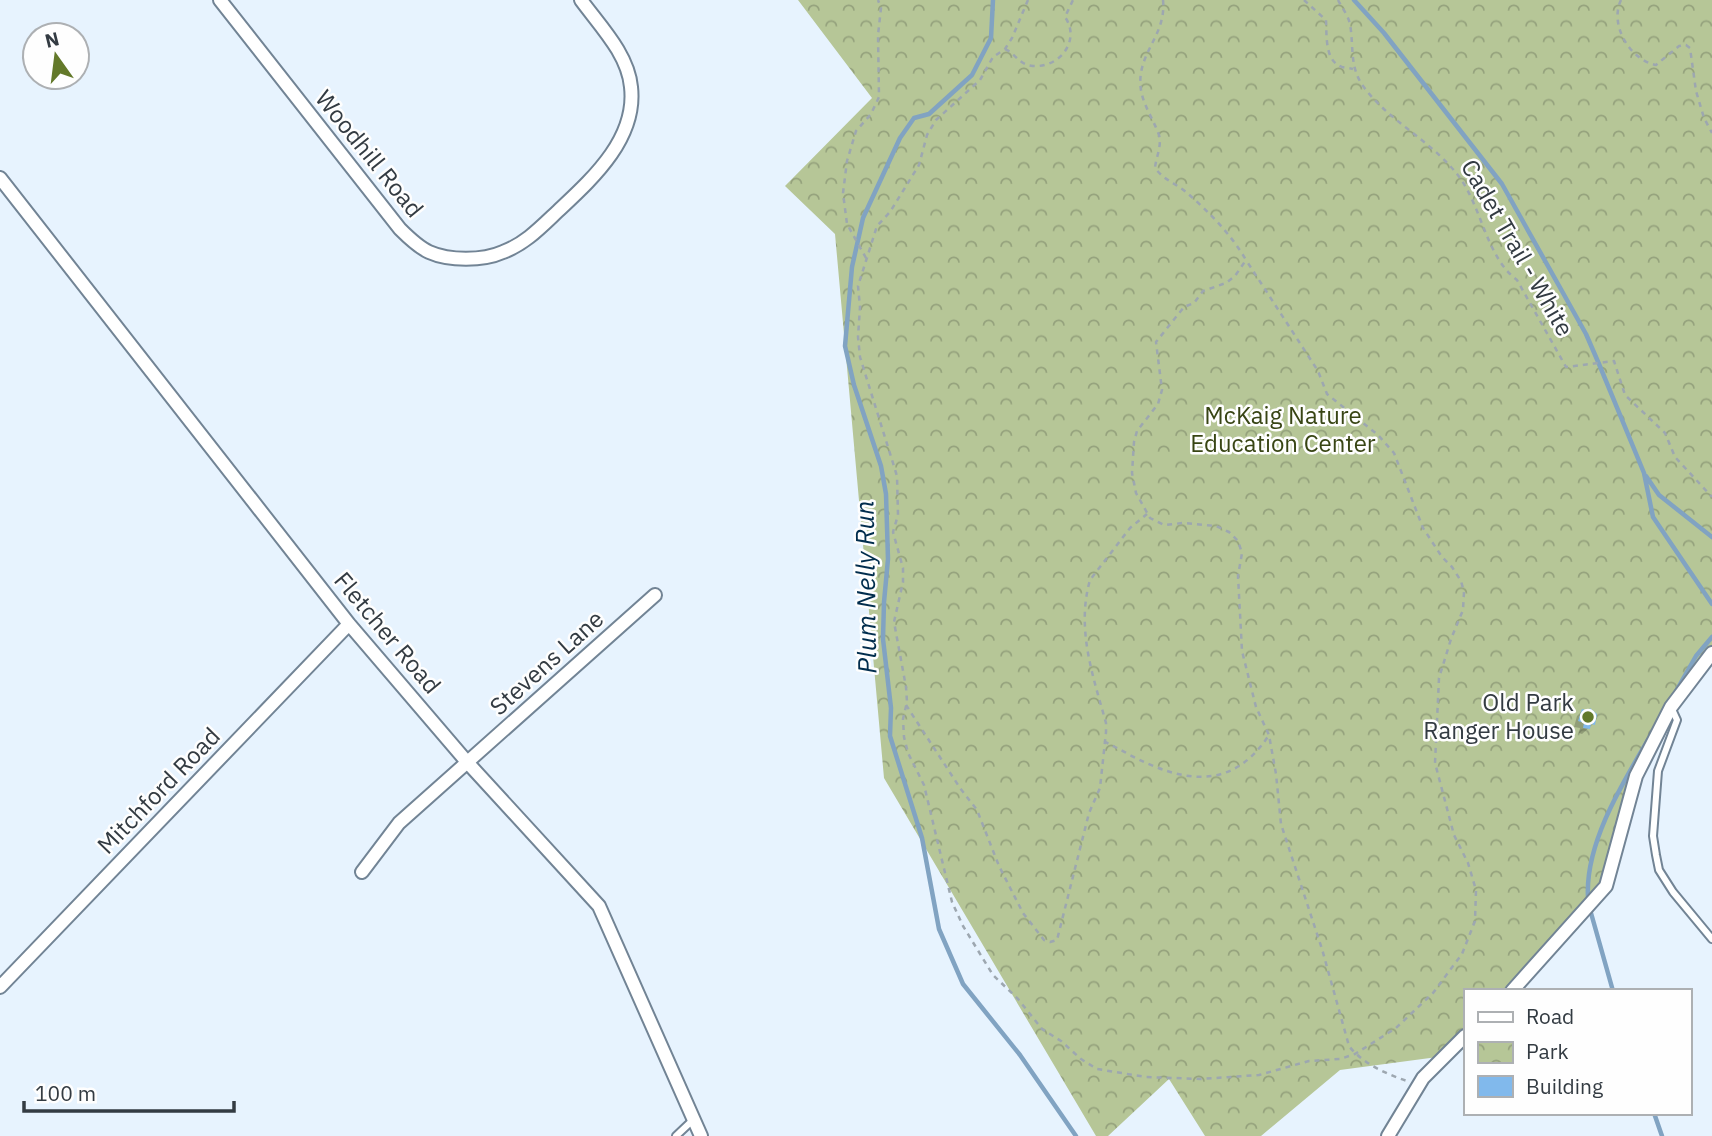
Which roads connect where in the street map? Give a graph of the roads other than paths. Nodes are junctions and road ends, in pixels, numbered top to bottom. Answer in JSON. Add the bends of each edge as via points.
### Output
{"nodes":[{"id":1,"x":220,"y":0,"type":"edge"},
{"id":2,"x":581,"y":0,"type":"edge"},
{"id":3,"x":0,"y":178,"type":"edge"},
{"id":4,"x":655,"y":595,"type":"dead end"},
{"id":5,"x":349,"y":624,"type":"junction"},
{"id":6,"x":1712,"y":653,"type":"edge"},
{"id":7,"x":1671,"y":707,"type":"junction"},
{"id":8,"x":467,"y":762,"type":"junction"},
{"id":9,"x":362,"y":872,"type":"dead end"},
{"id":10,"x":1712,"y":939,"type":"edge"},
{"id":11,"x":0,"y":987,"type":"edge"},
{"id":12,"x":1514,"y":989,"type":"edge"},
{"id":13,"x":1464,"y":1038,"type":"edge"},
{"id":14,"x":694,"y":1119,"type":"junction"},
{"id":15,"x":676,"y":1136,"type":"edge"},
{"id":16,"x":701,"y":1136,"type":"edge"},
{"id":17,"x":1388,"y":1136,"type":"edge"}],
"edges":[{"from":1,"to":2,"type":"street","name":"Woodhill Road","via":[[400,229],[429,251],[467,258],[502,253],[531,236],[586,185],[621,137],[632,97],[626,65]]},
{"from":3,"to":5,"type":"street","name":"Fletcher Road"},
{"from":4,"to":8,"type":"street","name":"Stevens Lane"},
{"from":5,"to":8,"type":"street","name":"Fletcher Road"},
{"from":5,"to":11,"type":"street","name":"Mitchford Road"},
{"from":6,"to":7,"type":"street"},
{"from":7,"to":10,"type":"lane","via":[[1677,720],[1658,771],[1656,855],[1659,870],[1673,892]]},
{"from":7,"to":12,"type":"street","via":[[1636,776],[1606,886]]},
{"from":8,"to":9,"type":"street","name":"Stevens Lane","via":[[399,823]]},
{"from":8,"to":14,"type":"street","name":"Fletcher Road","via":[[599,906]]},
{"from":13,"to":17,"type":"street","via":[[1423,1078]]},
{"from":14,"to":15,"type":"lane"},
{"from":14,"to":16,"type":"street","name":"Fletcher Road"}]}
